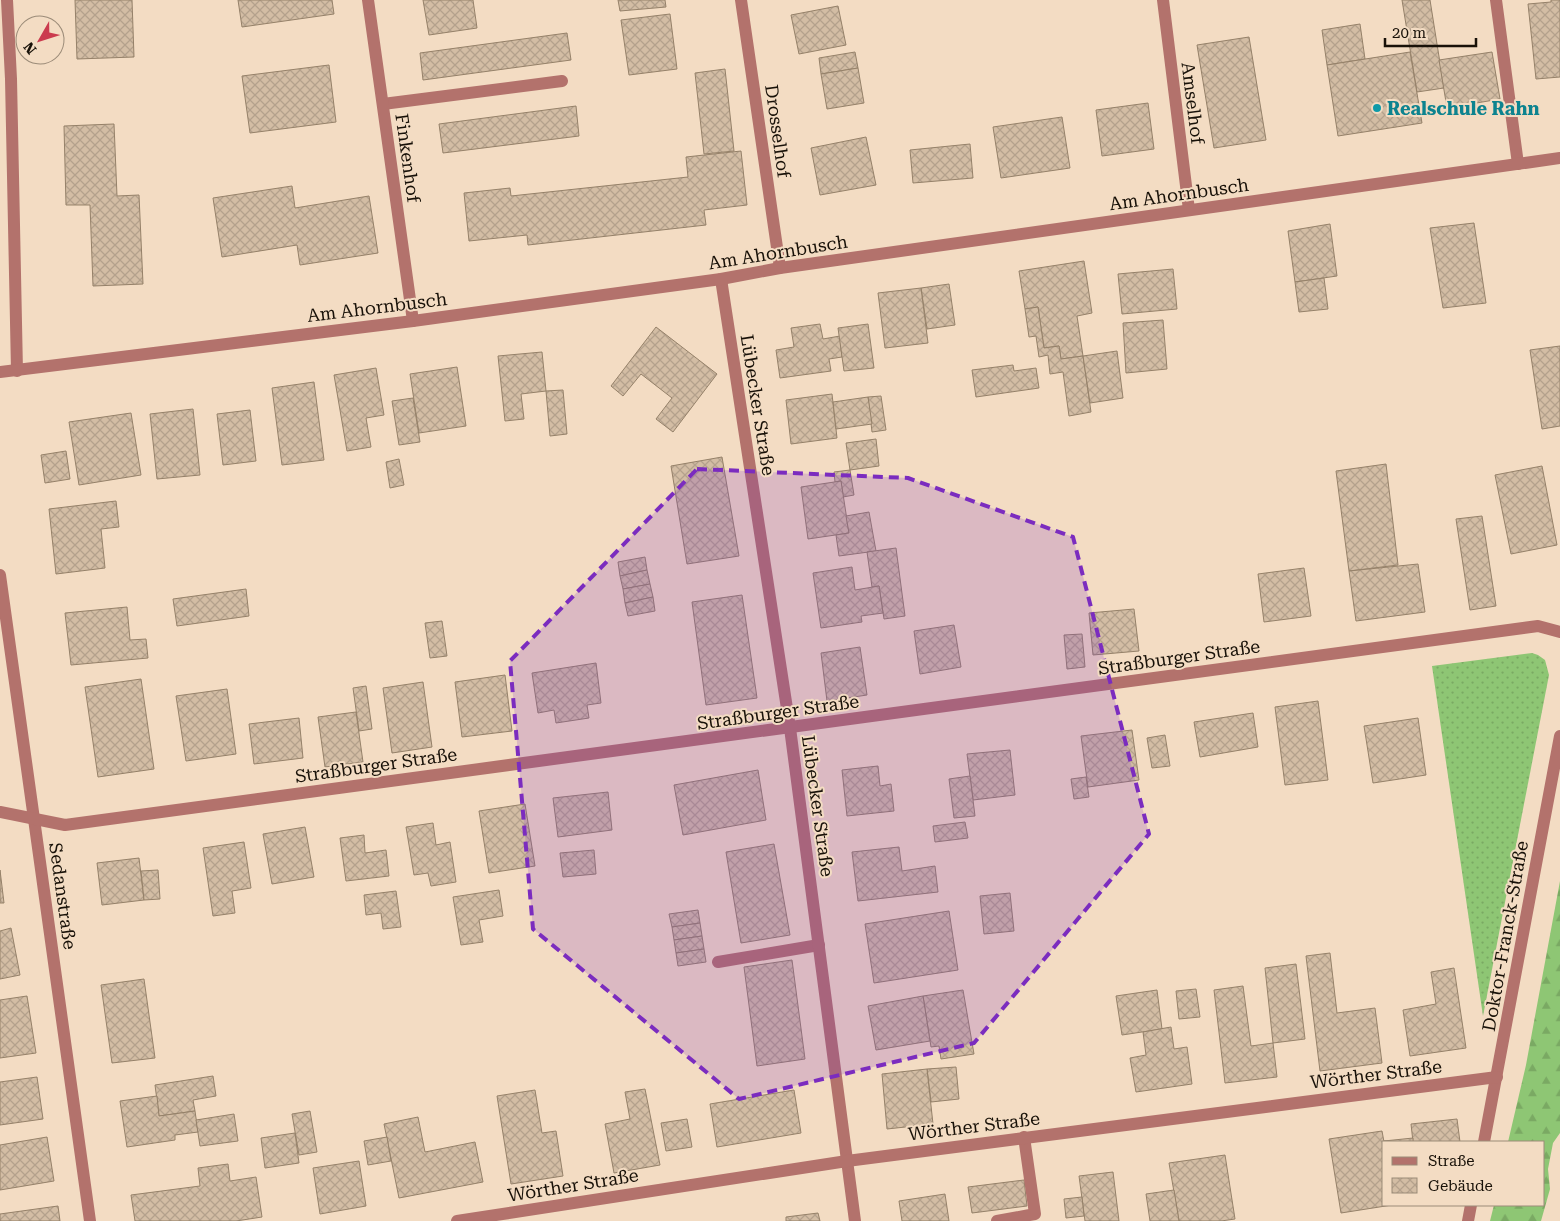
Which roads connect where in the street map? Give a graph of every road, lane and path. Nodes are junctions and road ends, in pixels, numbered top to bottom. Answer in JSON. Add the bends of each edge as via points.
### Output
{"nodes":[{"id":1,"x":7,"y":0,"type":"edge"},
{"id":2,"x":368,"y":0,"type":"edge"},
{"id":3,"x":741,"y":0,"type":"edge"},
{"id":4,"x":1163,"y":0,"type":"edge"},
{"id":5,"x":1496,"y":0,"type":"edge"},
{"id":6,"x":562,"y":81,"type":"dead end"},
{"id":7,"x":383,"y":104,"type":"junction"},
{"id":8,"x":1560,"y":158,"type":"edge"},
{"id":9,"x":1518,"y":164,"type":"junction"},
{"id":10,"x":1189,"y":210,"type":"junction"},
{"id":11,"x":780,"y":268,"type":"junction"},
{"id":12,"x":721,"y":279,"type":"junction"},
{"id":13,"x":413,"y":321,"type":"junction"},
{"id":14,"x":17,"y":371,"type":"junction"},
{"id":15,"x":0,"y":372,"type":"edge"},
{"id":16,"x":0,"y":575,"type":"edge"},
{"id":17,"x":1560,"y":632,"type":"edge"},
{"id":18,"x":790,"y":728,"type":"junction"},
{"id":19,"x":1560,"y":736,"type":"edge"},
{"id":20,"x":0,"y":812,"type":"edge"},
{"id":21,"x":34,"y":818,"type":"junction"},
{"id":22,"x":819,"y":945,"type":"junction"},
{"id":23,"x":718,"y":962,"type":"dead end"},
{"id":24,"x":1497,"y":1077,"type":"junction"},
{"id":25,"x":1024,"y":1138,"type":"junction"},
{"id":26,"x":1484,"y":1141,"type":"edge"},
{"id":27,"x":847,"y":1160,"type":"junction"},
{"id":28,"x":1471,"y":1206,"type":"edge"},
{"id":29,"x":90,"y":1221,"type":"edge"},
{"id":30,"x":457,"y":1221,"type":"edge"},
{"id":31,"x":855,"y":1221,"type":"edge"},
{"id":32,"x":997,"y":1221,"type":"edge"},
{"id":33,"x":1468,"y":1221,"type":"edge"}],
"edges":[{"from":1,"to":14,"type":"street"},
{"from":2,"to":7,"type":"street","name":"Finkenhof"},
{"from":3,"to":11,"type":"street","name":"Drosselhof"},
{"from":4,"to":10,"type":"street","name":"Amselhof"},
{"from":5,"to":9,"type":"street"},
{"from":6,"to":7,"type":"street"},
{"from":7,"to":13,"type":"street","name":"Finkenhof"},
{"from":8,"to":9,"type":"street","name":"Am Ahornbusch"},
{"from":9,"to":10,"type":"street","name":"Am Ahornbusch"},
{"from":10,"to":11,"type":"street","name":"Am Ahornbusch"},
{"from":11,"to":12,"type":"street","name":"Am Ahornbusch"},
{"from":12,"to":13,"type":"street","name":"Am Ahornbusch"},
{"from":12,"to":18,"type":"street","name":"Lübecker Straße"},
{"from":13,"to":14,"type":"street","name":"Am Ahornbusch"},
{"from":14,"to":15,"type":"street","name":"Am Ahornbusch"},
{"from":16,"to":21,"type":"street","name":"Sedanstraße"},
{"from":17,"to":18,"type":"street","name":"Straßburger Straße","via":[[1538,626]]},
{"from":18,"to":21,"type":"street","name":"Straßburger Straße","via":[[65,825]]},
{"from":18,"to":22,"type":"street","name":"Lübecker Straße"},
{"from":19,"to":24,"type":"street","name":"Doktor-Franck-Straße"},
{"from":20,"to":21,"type":"street","name":"Straßburger Straße"},
{"from":21,"to":29,"type":"street","name":"Sedanstraße"},
{"from":22,"to":23,"type":"street"},
{"from":22,"to":27,"type":"street","name":"Lübecker Straße"},
{"from":24,"to":25,"type":"street","name":"Wörther Straße"},
{"from":24,"to":26,"type":"street","name":"Doktor-Franck-Straße"},
{"from":25,"to":27,"type":"street","name":"Wörther Straße"},
{"from":25,"to":32,"type":"street","via":[[1035,1214]]},
{"from":27,"to":30,"type":"street","name":"Wörther Straße"},
{"from":27,"to":31,"type":"street","name":"Lübecker Straße"},
{"from":28,"to":33,"type":"street"}]}
